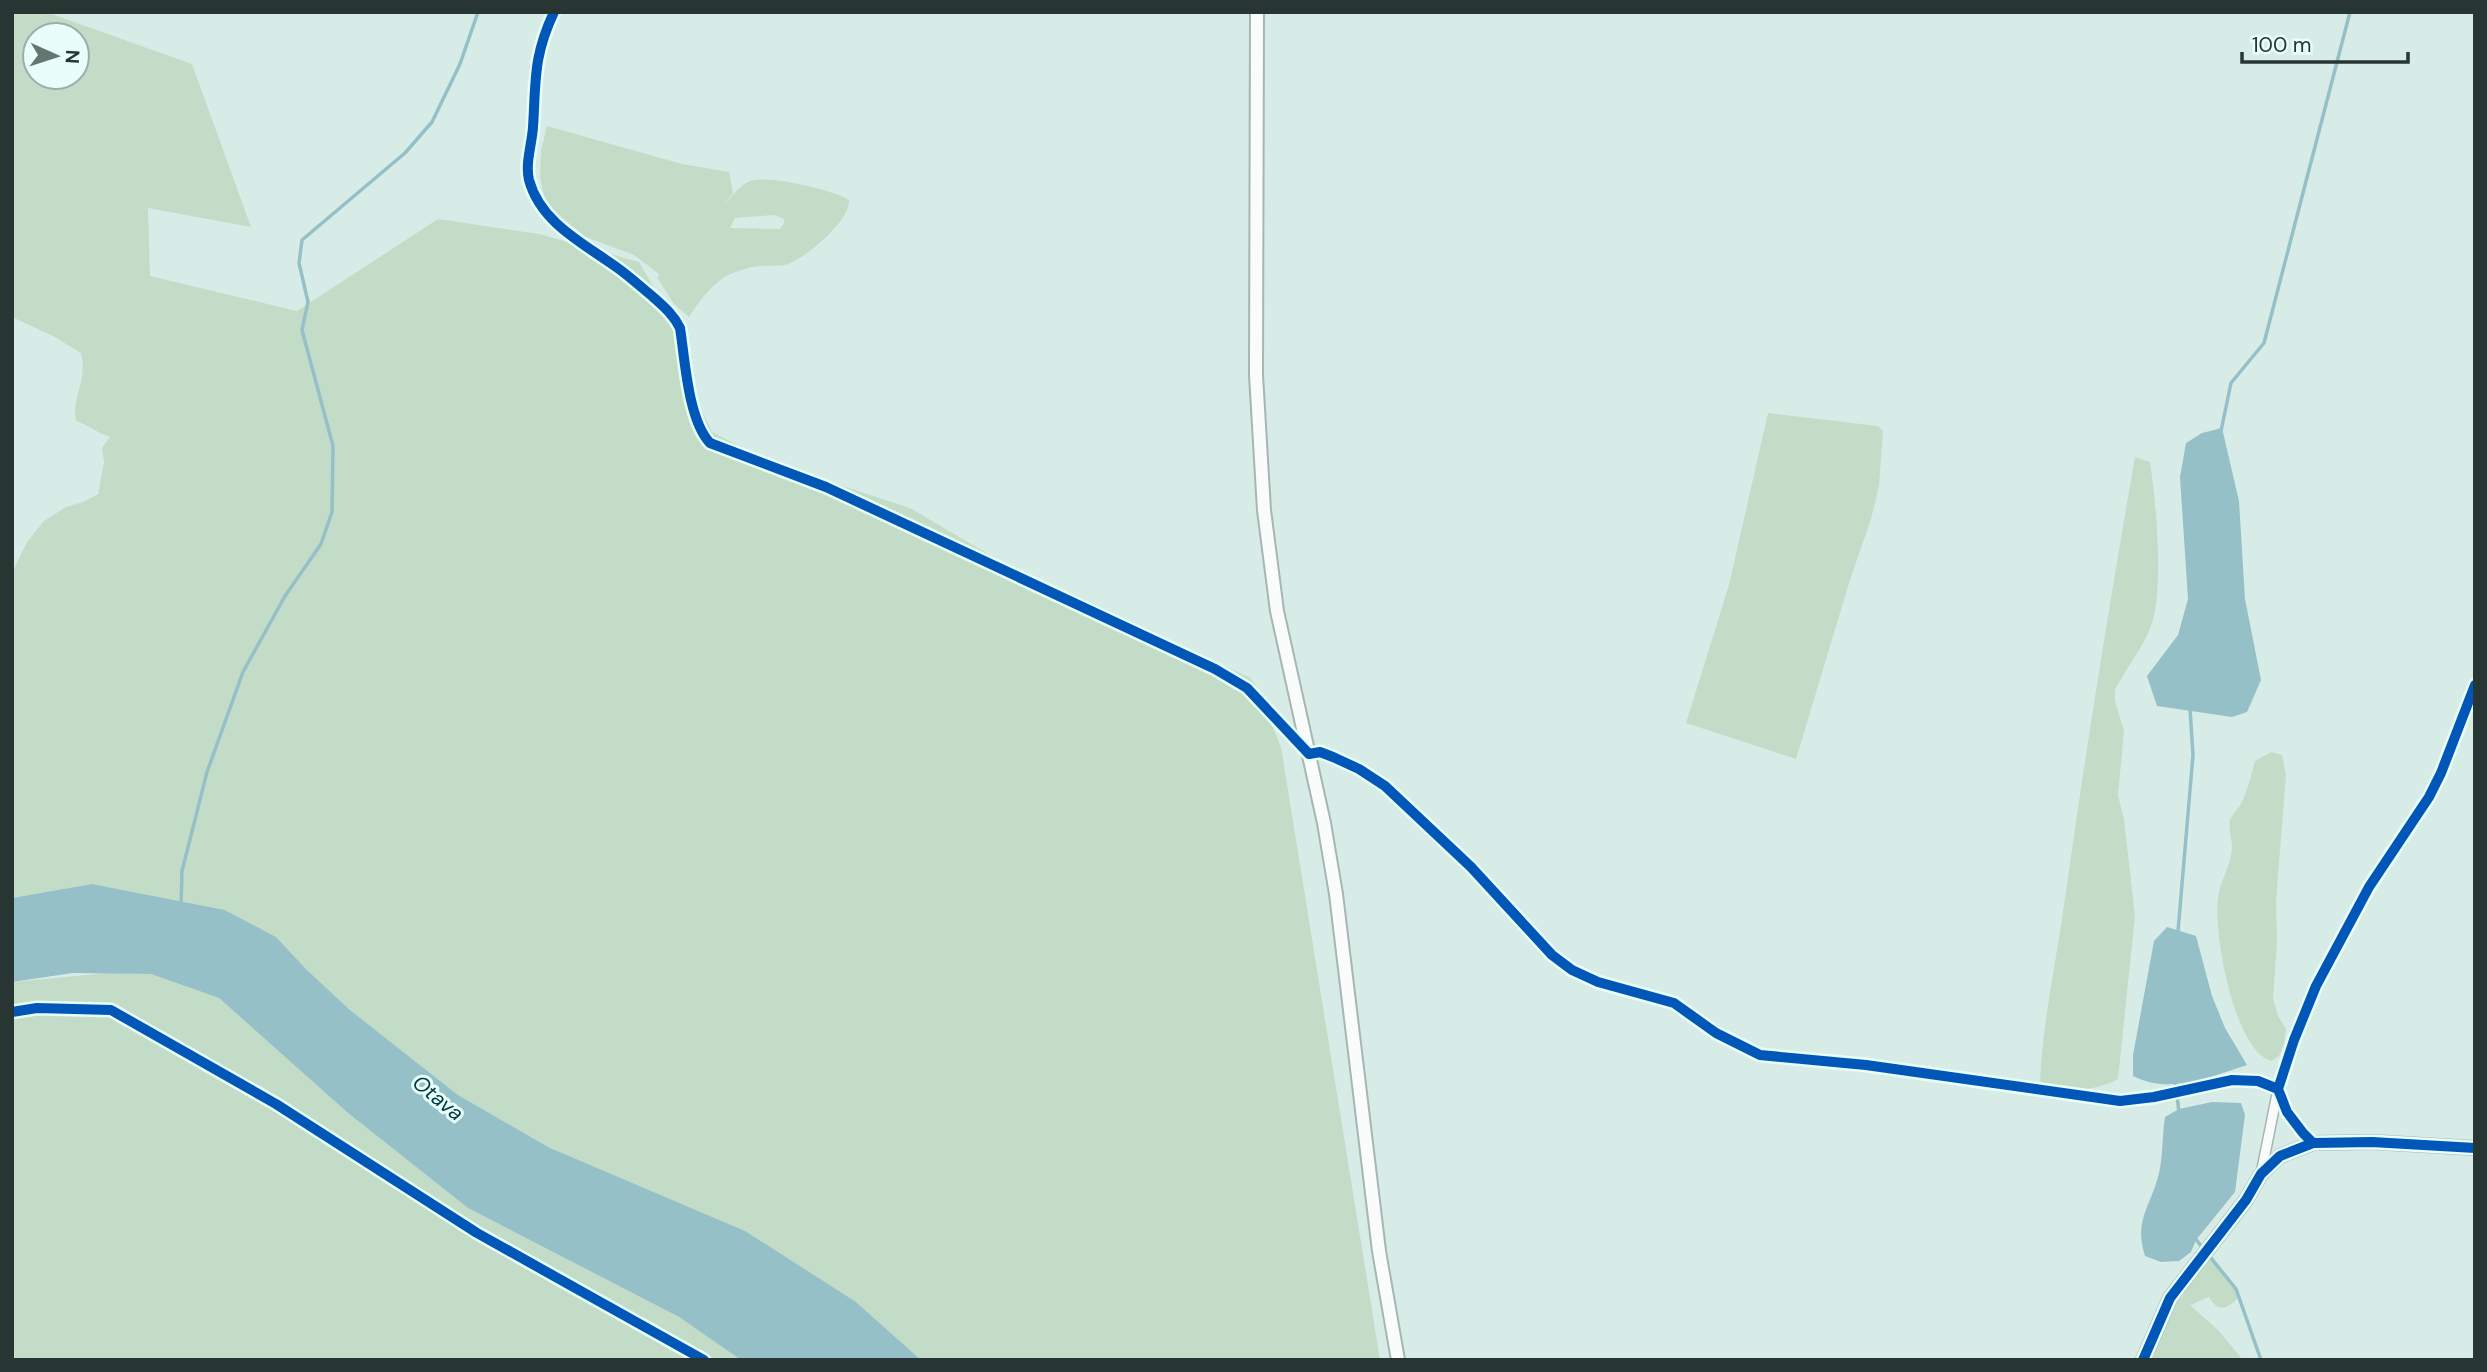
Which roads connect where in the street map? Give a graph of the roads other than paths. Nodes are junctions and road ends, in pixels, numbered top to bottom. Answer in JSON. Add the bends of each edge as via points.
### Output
{"nodes":[{"id":1,"x":554,"y":12,"type":"edge"},
{"id":2,"x":1257,"y":12,"type":"edge"},
{"id":3,"x":543,"y":209,"type":"dead end"},
{"id":4,"x":2475,"y":685,"type":"edge"},
{"id":5,"x":1309,"y":754,"type":"junction"},
{"id":6,"x":2278,"y":1088,"type":"junction"},
{"id":7,"x":2313,"y":1143,"type":"junction"},
{"id":8,"x":2475,"y":1148,"type":"edge"},
{"id":9,"x":2261,"y":1174,"type":"junction"},
{"id":10,"x":1398,"y":1360,"type":"edge"},
{"id":11,"x":2143,"y":1360,"type":"edge"}],
"edges":[{"from":1,"to":3,"type":"street","via":[[535,69],[528,163],[529,180]]},
{"from":2,"to":5,"type":"main road","via":[[1256,375],[1264,510],[1277,611]]},
{"from":4,"to":6,"type":"street","via":[[2429,797],[2369,887],[2316,986]]},
{"from":5,"to":6,"type":"street","via":[[1333,757],[1385,786],[1471,867],[1552,956],[1572,970],[1674,1003],[1716,1033],[1760,1055],[1866,1065],[2120,1101],[2232,1080]]},
{"from":5,"to":10,"type":"main road","via":[[1336,894],[1379,1251]]},
{"from":6,"to":7,"type":"street","via":[[2287,1112]]},
{"from":6,"to":9,"type":"street"},
{"from":7,"to":8,"type":"main road"},
{"from":7,"to":9,"type":"main road","via":[[2280,1156]]},
{"from":9,"to":11,"type":"main road","via":[[2170,1298]]}]}
